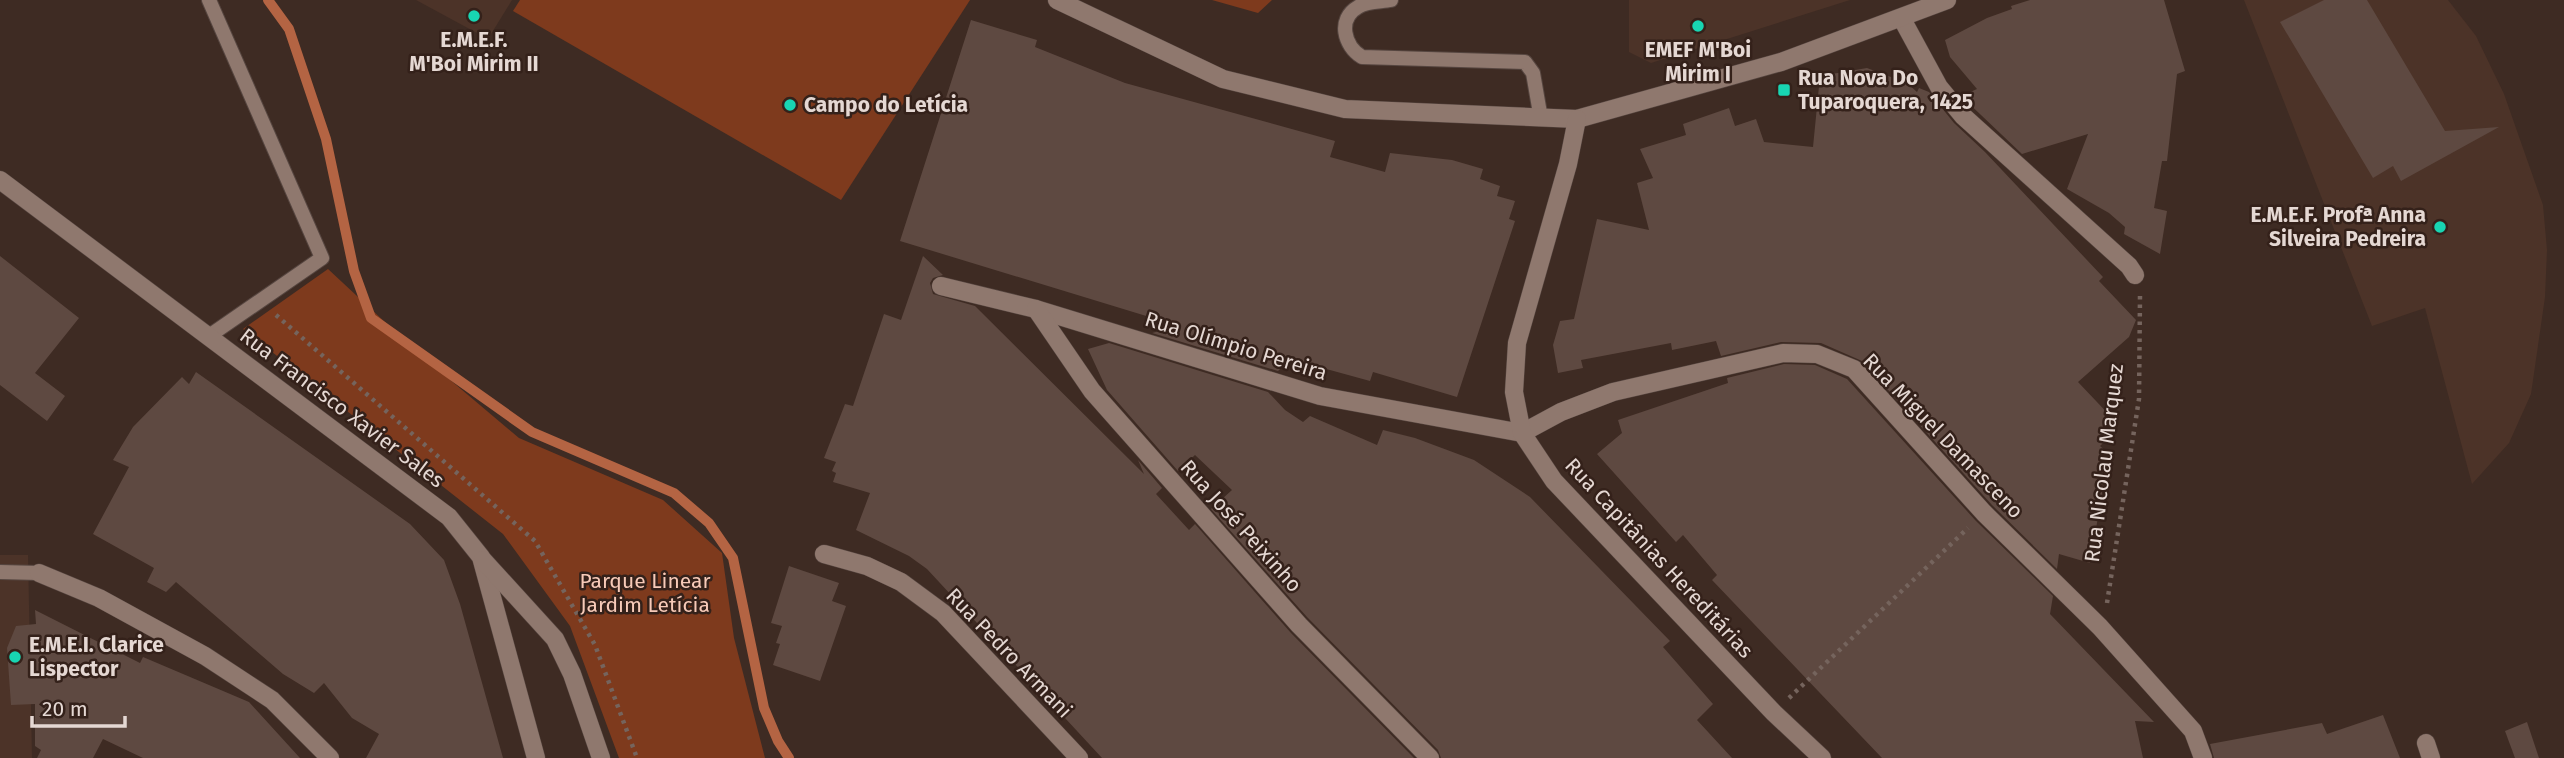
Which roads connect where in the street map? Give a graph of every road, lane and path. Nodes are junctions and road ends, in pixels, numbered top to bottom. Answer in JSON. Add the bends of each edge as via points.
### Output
{"nodes":[{"id":1,"x":209,"y":0,"type":"edge"},
{"id":2,"x":1057,"y":0,"type":"edge"},
{"id":3,"x":1391,"y":0,"type":"edge"},
{"id":4,"x":1947,"y":0,"type":"edge"},
{"id":5,"x":1902,"y":19,"type":"junction"},
{"id":6,"x":1541,"y":119,"type":"junction"},
{"id":7,"x":1577,"y":119,"type":"junction"},
{"id":8,"x":0,"y":180,"type":"edge"},
{"id":9,"x":2135,"y":275,"type":"joint"},
{"id":10,"x":941,"y":286,"type":"dead end"},
{"id":11,"x":1036,"y":309,"type":"junction"},
{"id":12,"x":209,"y":336,"type":"junction"},
{"id":13,"x":1522,"y":433,"type":"junction"},
{"id":14,"x":1984,"y":513,"type":"junction"},
{"id":15,"x":824,"y":554,"type":"dead end"},
{"id":16,"x":481,"y":557,"type":"junction"},
{"id":17,"x":0,"y":572,"type":"edge"},
{"id":18,"x":39,"y":573,"type":"joint"},
{"id":19,"x":2100,"y":627,"type":"junction"},
{"id":20,"x":1774,"y":713,"type":"junction"},
{"id":21,"x":330,"y":758,"type":"edge"},
{"id":22,"x":536,"y":758,"type":"edge"},
{"id":23,"x":601,"y":758,"type":"edge"},
{"id":24,"x":1079,"y":758,"type":"edge"},
{"id":25,"x":1430,"y":758,"type":"edge"},
{"id":26,"x":1822,"y":758,"type":"edge"},
{"id":27,"x":2203,"y":758,"type":"edge"}],
"edges":[{"from":1,"to":12,"type":"lane","via":[[322,258]]},
{"from":2,"to":6,"type":"street","via":[[1223,79],[1345,109]]},
{"from":3,"to":6,"type":"lane","via":[[1360,5],[1349,13],[1344,29],[1355,53],[1362,57],[1525,62],[1533,73]]},
{"from":4,"to":5,"type":"street"},
{"from":5,"to":7,"type":"street","via":[[1781,62]]},
{"from":5,"to":9,"type":"street","via":[[1939,87],[1963,116]]},
{"from":6,"to":7,"type":"street"},
{"from":7,"to":13,"type":"street","name":"Rua Capitânias Hereditárias","via":[[1517,343],[1514,392]]},
{"from":8,"to":12,"type":"street","name":"Rua Francisco Xavier Sales"},
{"from":9,"to":19,"type":"path","name":"Rua Nicolau Marquez","via":[[2140,294],[2139,399],[2112,584]]},
{"from":10,"to":11,"type":"street","name":"Rua Olímpio Pereira"},
{"from":11,"to":13,"type":"street","name":"Rua Olímpio Pereira","via":[[1320,396]]},
{"from":11,"to":25,"type":"street","name":"Rua José Peixinho","via":[[1091,391],[1299,625]]},
{"from":12,"to":16,"type":"street","name":"Rua Francisco Xavier Sales","via":[[449,517]]},
{"from":13,"to":14,"type":"street","name":"Rua Miguel Damasceno","via":[[1613,392],[1783,352],[1817,354],[1854,369]]},
{"from":13,"to":20,"type":"street","name":"Rua Capitânias Hereditárias","via":[[1554,481]]},
{"from":14,"to":19,"type":"street","name":"Rua Miguel Damasceno"},
{"from":14,"to":20,"type":"path"},
{"from":15,"to":24,"type":"street","name":"Rua Pedro Armani","via":[[901,582],[943,613]]},
{"from":16,"to":22,"type":"street","name":"Rua Francisco Xavier Sales"},
{"from":16,"to":23,"type":"street","via":[[555,639]]},
{"from":17,"to":18,"type":"lane"},
{"from":18,"to":21,"type":"street","via":[[99,598],[205,656],[272,700]]},
{"from":19,"to":27,"type":"street","name":"Rua Miguel Damasceno","via":[[2193,730]]},
{"from":20,"to":26,"type":"street","name":"Rua Capitânias Hereditárias"}]}
